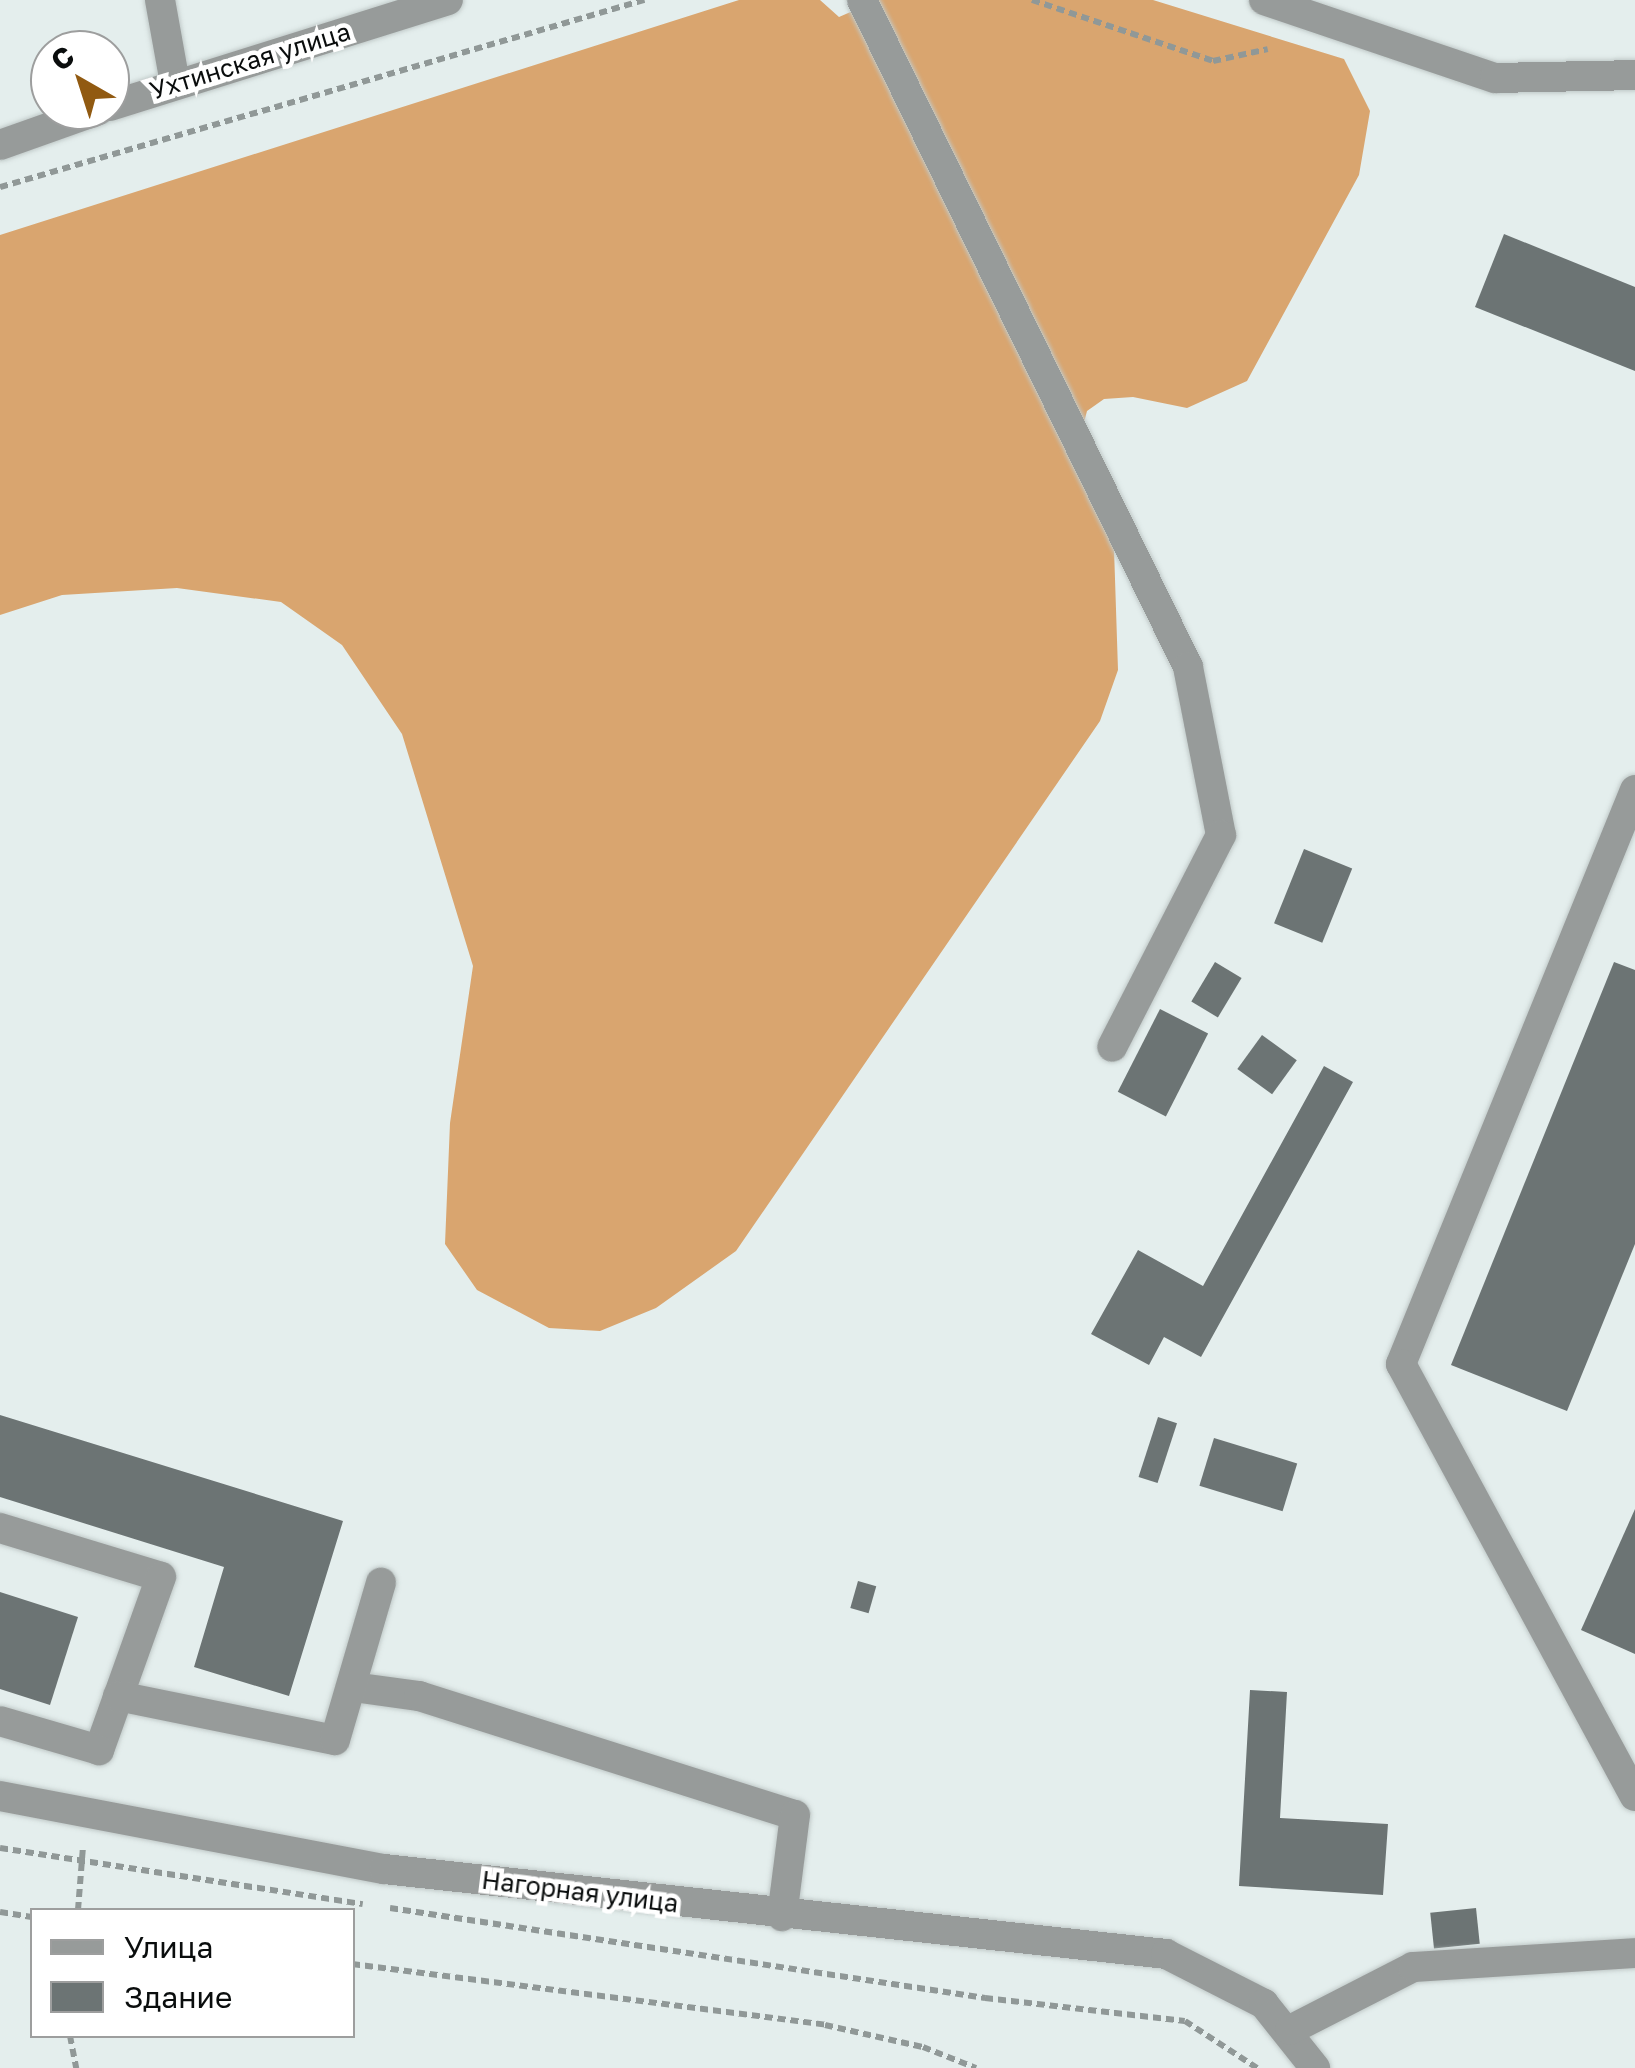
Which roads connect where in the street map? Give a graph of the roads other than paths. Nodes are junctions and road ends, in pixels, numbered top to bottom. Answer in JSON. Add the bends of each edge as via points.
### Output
{"nodes":[{"id":1,"x":160,"y":0,"type":"edge"},
{"id":2,"x":448,"y":0,"type":"edge"},
{"id":3,"x":862,"y":0,"type":"edge"},
{"id":4,"x":1264,"y":0,"type":"edge"},
{"id":5,"x":1635,"y":76,"type":"edge"},
{"id":6,"x":175,"y":83,"type":"junction"},
{"id":7,"x":130,"y":99,"type":"edge"},
{"id":8,"x":42,"y":130,"type":"edge"},
{"id":9,"x":0,"y":145,"type":"edge"},
{"id":10,"x":1635,"y":790,"type":"edge"},
{"id":11,"x":1112,"y":1047,"type":"dead end"},
{"id":12,"x":0,"y":1528,"type":"edge"},
{"id":13,"x":381,"y":1583,"type":"dead end"},
{"id":14,"x":353,"y":1687,"type":"junction"},
{"id":15,"x":118,"y":1696,"type":"junction"},
{"id":16,"x":0,"y":1722,"type":"edge"},
{"id":17,"x":0,"y":1796,"type":"edge"},
{"id":18,"x":1635,"y":1796,"type":"edge"},
{"id":19,"x":782,"y":1916,"type":"junction"},
{"id":20,"x":1635,"y":1953,"type":"edge"},
{"id":21,"x":1290,"y":2030,"type":"junction"},
{"id":22,"x":1315,"y":2068,"type":"edge"}],
"edges":[{"from":1,"to":6,"type":"street"},
{"from":2,"to":6,"type":"street","name":"Ухтинская улица"},
{"from":3,"to":11,"type":"street","via":[[1188,667],[1221,835]]},
{"from":4,"to":5,"type":"street","via":[[1495,78]]},
{"from":6,"to":7,"type":"street","name":"Ухтинская улица"},
{"from":8,"to":9,"type":"street"},
{"from":10,"to":18,"type":"street","via":[[1401,1364]]},
{"from":12,"to":15,"type":"street","via":[[161,1577]]},
{"from":13,"to":14,"type":"street"},
{"from":14,"to":15,"type":"street","via":[[335,1740]]},
{"from":14,"to":19,"type":"street","via":[[418,1696],[795,1815]]},
{"from":15,"to":16,"type":"street","via":[[99,1750]]},
{"from":17,"to":19,"type":"street","name":"Нагорная улица","via":[[384,1870]]},
{"from":19,"to":21,"type":"street","name":"Нагорная улица","via":[[1166,1954],[1234,1984]]},
{"from":20,"to":21,"type":"street","via":[[1413,1967]]},
{"from":21,"to":22,"type":"street","name":"Нагорная улица"}]}
